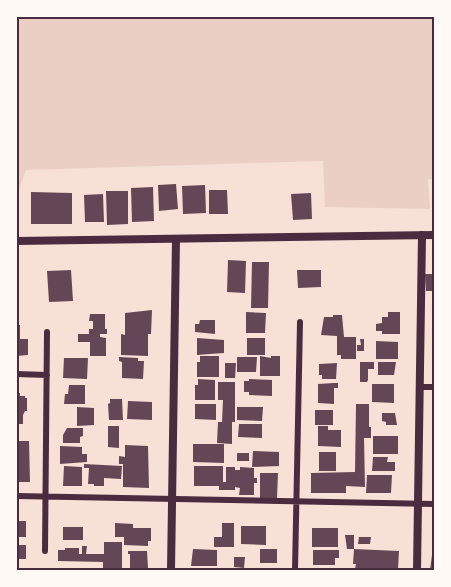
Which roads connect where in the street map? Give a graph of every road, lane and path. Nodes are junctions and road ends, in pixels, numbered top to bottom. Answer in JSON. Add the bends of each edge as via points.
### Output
{"nodes":[{"id":1,"x":422,"y":235,"type":"junction"},
{"id":2,"x":435,"y":235,"type":"edge"},
{"id":3,"x":176,"y":239,"type":"junction"},
{"id":4,"x":16,"y":241,"type":"edge"},
{"id":5,"x":300,"y":322,"type":"dead end"},
{"id":6,"x":47,"y":332,"type":"dead end"},
{"id":7,"x":16,"y":374,"type":"edge"},
{"id":8,"x":47,"y":375,"type":"junction"},
{"id":9,"x":419,"y":387,"type":"junction"},
{"id":10,"x":435,"y":387,"type":"edge"},
{"id":11,"x":16,"y":496,"type":"edge"},
{"id":12,"x":46,"y":497,"type":"junction"},
{"id":13,"x":172,"y":499,"type":"junction"},
{"id":14,"x":296,"y":501,"type":"junction"},
{"id":15,"x":418,"y":504,"type":"junction"},
{"id":16,"x":435,"y":504,"type":"edge"},
{"id":17,"x":45,"y":551,"type":"dead end"},
{"id":18,"x":171,"y":570,"type":"edge"},
{"id":19,"x":295,"y":570,"type":"edge"},
{"id":20,"x":417,"y":570,"type":"edge"}],
"edges":[{"from":1,"to":2,"type":"main road"},
{"from":1,"to":3,"type":"main road"},
{"from":1,"to":9,"type":"street"},
{"from":3,"to":4,"type":"main road"},
{"from":3,"to":13,"type":"street"},
{"from":5,"to":14,"type":"street"},
{"from":6,"to":8,"type":"street"},
{"from":7,"to":8,"type":"street"},
{"from":8,"to":12,"type":"street"},
{"from":9,"to":10,"type":"street"},
{"from":9,"to":15,"type":"street"},
{"from":11,"to":12,"type":"street"},
{"from":12,"to":13,"type":"street"},
{"from":12,"to":17,"type":"street"},
{"from":13,"to":14,"type":"street"},
{"from":13,"to":18,"type":"street"},
{"from":14,"to":15,"type":"street"},
{"from":14,"to":19,"type":"street"},
{"from":15,"to":16,"type":"street"},
{"from":15,"to":20,"type":"street"}]}
